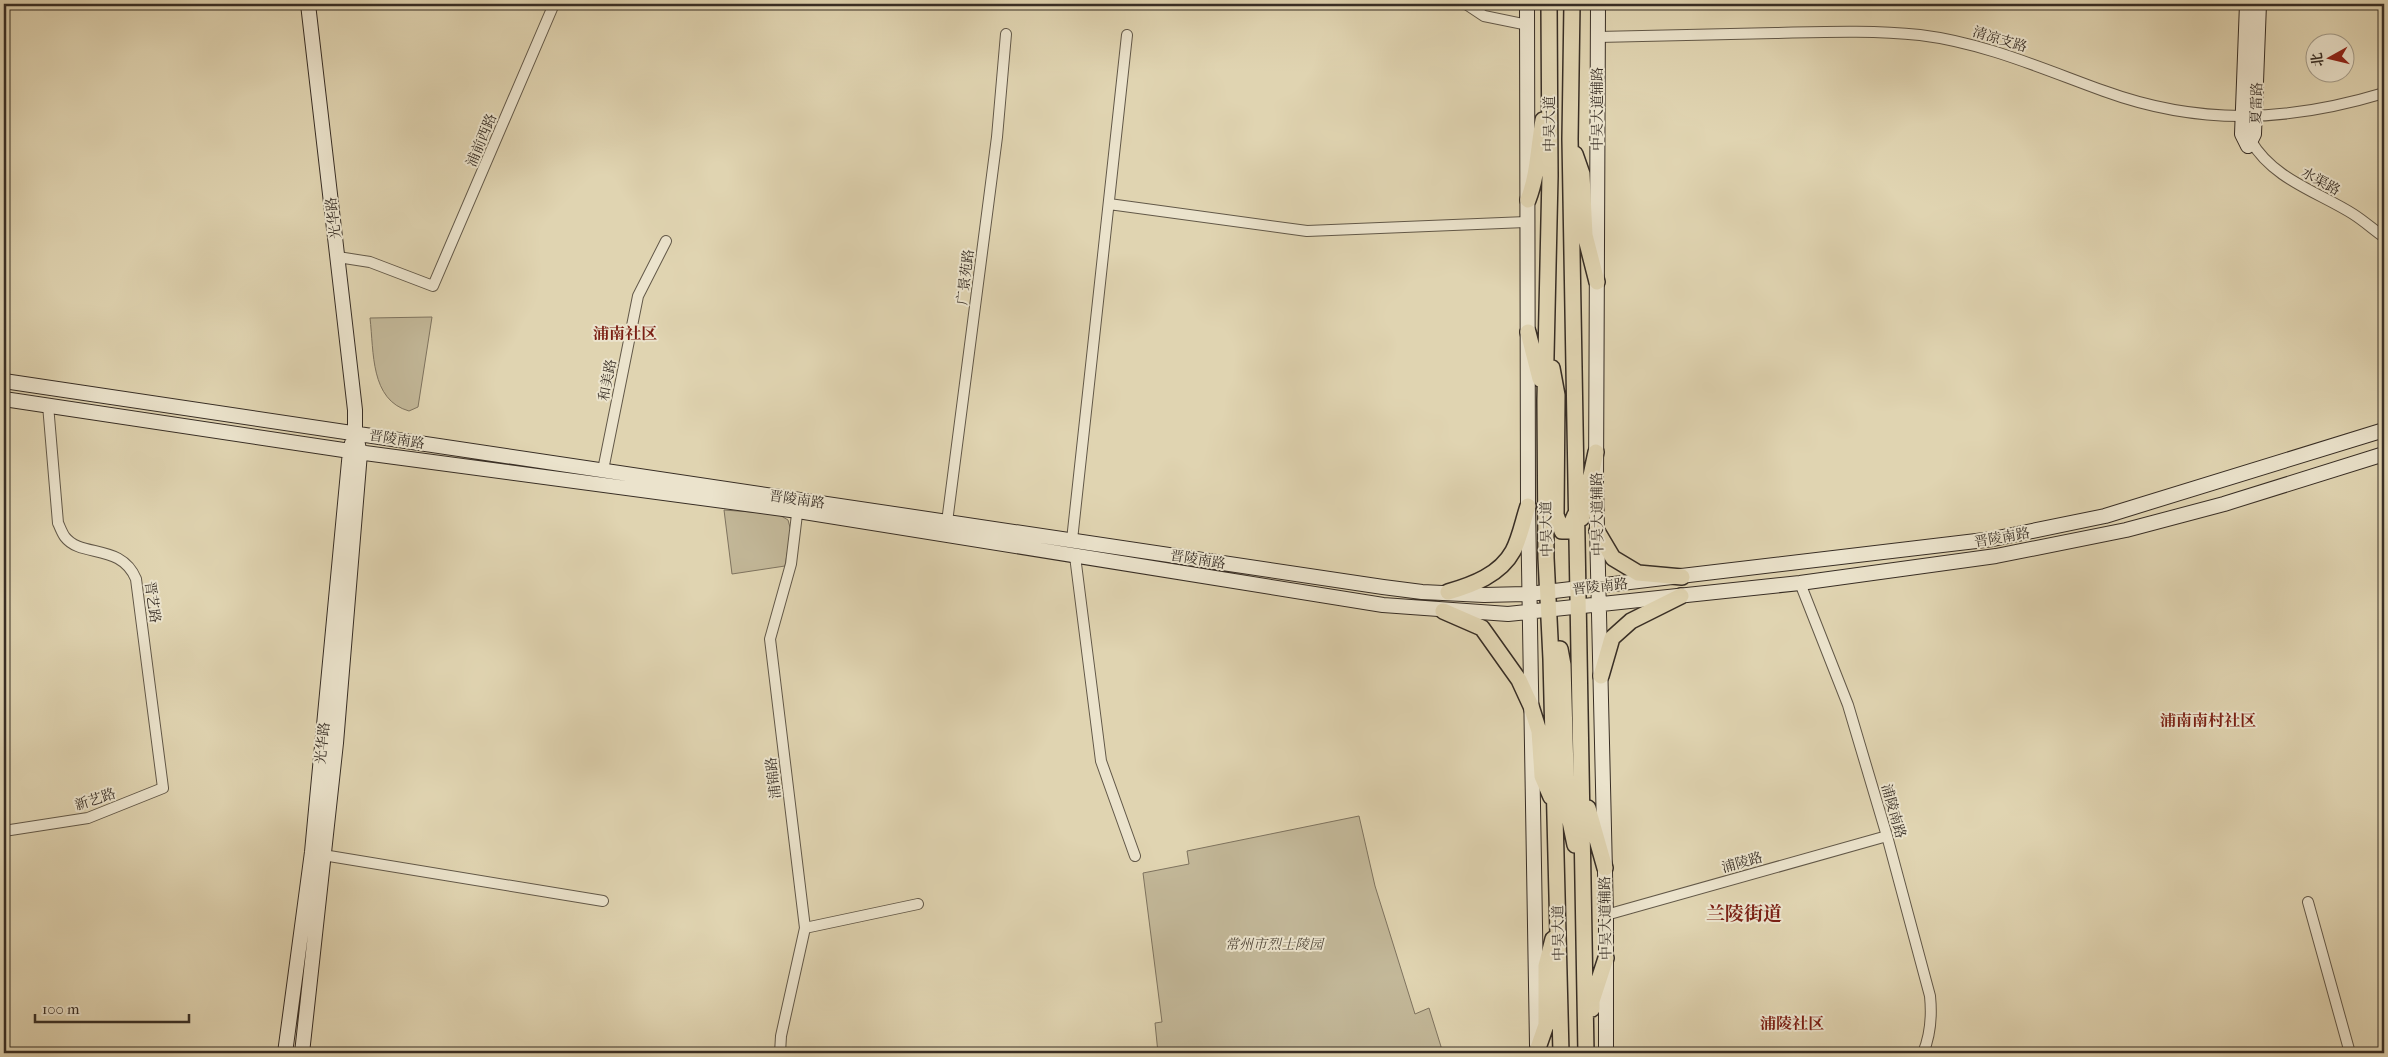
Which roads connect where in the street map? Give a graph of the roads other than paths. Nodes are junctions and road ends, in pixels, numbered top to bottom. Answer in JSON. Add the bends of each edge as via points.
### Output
{"nodes":[{"id":1,"x":308,"y":4,"type":"edge"},
{"id":2,"x":554,"y":4,"type":"edge"},
{"id":3,"x":1466,"y":4,"type":"edge"},
{"id":4,"x":1528,"y":4,"type":"edge"},
{"id":5,"x":1549,"y":4,"type":"edge"},
{"id":6,"x":1572,"y":4,"type":"edge"},
{"id":7,"x":1598,"y":4,"type":"edge"},
{"id":8,"x":2247,"y":4,"type":"edge"},
{"id":9,"x":2259,"y":4,"type":"edge"},
{"id":10,"x":1528,"y":25,"type":"junction"},
{"id":11,"x":1549,"y":31,"type":"junction"},
{"id":12,"x":1006,"y":34,"type":"dead end"},
{"id":13,"x":1127,"y":35,"type":"dead end"},
{"id":14,"x":1598,"y":37,"type":"junction"},
{"id":15,"x":1549,"y":87,"type":"junction"},
{"id":16,"x":2384,"y":93,"type":"edge"},
{"id":17,"x":2249,"y":118,"type":"junction"},
{"id":18,"x":1570,"y":139,"type":"junction"},
{"id":19,"x":2251,"y":141,"type":"joint"},
{"id":20,"x":1571,"y":185,"type":"junction"},
{"id":21,"x":1528,"y":200,"type":"junction"},
{"id":22,"x":1109,"y":204,"type":"junction"},
{"id":23,"x":1528,"y":222,"type":"junction"},
{"id":24,"x":2384,"y":237,"type":"edge"},
{"id":25,"x":666,"y":241,"type":"dead end"},
{"id":26,"x":338,"y":257,"type":"junction"},
{"id":27,"x":1597,"y":282,"type":"junction"},
{"id":28,"x":1528,"y":332,"type":"junction"},
{"id":29,"x":1546,"y":334,"type":"junction"},
{"id":30,"x":4,"y":380,"type":"edge"},
{"id":31,"x":4,"y":399,"type":"edge"},
{"id":32,"x":1545,"y":400,"type":"junction"},
{"id":33,"x":48,"y":405,"type":"junction"},
{"id":34,"x":2384,"y":430,"type":"edge"},
{"id":35,"x":355,"y":432,"type":"junction"},
{"id":36,"x":355,"y":452,"type":"junction"},
{"id":37,"x":1596,"y":452,"type":"junction"},
{"id":38,"x":2384,"y":454,"type":"edge"},
{"id":39,"x":603,"y":470,"type":"junction"},
{"id":40,"x":798,"y":506,"type":"junction"},
{"id":41,"x":1528,"y":506,"type":"junction"},
{"id":42,"x":1576,"y":511,"type":"junction"},
{"id":43,"x":947,"y":522,"type":"junction"},
{"id":44,"x":1597,"y":531,"type":"junction"},
{"id":45,"x":1072,"y":540,"type":"junction"},
{"id":46,"x":1577,"y":544,"type":"junction"},
{"id":47,"x":1075,"y":556,"type":"junction"},
{"id":48,"x":1682,"y":577,"type":"junction"},
{"id":49,"x":1800,"y":583,"type":"junction"},
{"id":50,"x":1599,"y":586,"type":"junction"},
{"id":51,"x":1577,"y":589,"type":"junction"},
{"id":52,"x":1448,"y":592,"type":"junction"},
{"id":53,"x":1547,"y":592,"type":"junction"},
{"id":54,"x":1529,"y":594,"type":"junction"},
{"id":55,"x":1681,"y":596,"type":"junction"},
{"id":56,"x":1599,"y":606,"type":"junction"},
{"id":57,"x":1577,"y":608,"type":"junction"},
{"id":58,"x":1443,"y":612,"type":"junction"},
{"id":59,"x":1548,"y":612,"type":"junction"},
{"id":60,"x":1530,"y":614,"type":"junction"},
{"id":61,"x":1551,"y":659,"type":"junction"},
{"id":62,"x":1601,"y":676,"type":"junction"},
{"id":63,"x":1531,"y":706,"type":"junction"},
{"id":64,"x":1579,"y":740,"type":"junction"},
{"id":65,"x":163,"y":788,"type":"joint"},
{"id":66,"x":1555,"y":805,"type":"junction"},
{"id":67,"x":4,"y":830,"type":"edge"},
{"id":68,"x":1887,"y":836,"type":"junction"},
{"id":69,"x":318,"y":854,"type":"junction"},
{"id":70,"x":1135,"y":856,"type":"dead end"},
{"id":71,"x":1605,"y":868,"type":"junction"},
{"id":72,"x":1583,"y":883,"type":"junction"},
{"id":73,"x":603,"y":901,"type":"dead end"},
{"id":74,"x":2308,"y":902,"type":"dead end"},
{"id":75,"x":918,"y":904,"type":"dead end"},
{"id":76,"x":1606,"y":915,"type":"junction"},
{"id":77,"x":1558,"y":923,"type":"junction"},
{"id":78,"x":805,"y":928,"type":"junction"},
{"id":79,"x":1606,"y":958,"type":"junction"},
{"id":80,"x":1538,"y":1051,"type":"edge"},
{"id":81,"x":285,"y":1053,"type":"edge"},
{"id":82,"x":302,"y":1053,"type":"edge"},
{"id":83,"x":780,"y":1053,"type":"edge"},
{"id":84,"x":1561,"y":1053,"type":"edge"},
{"id":85,"x":1586,"y":1053,"type":"edge"},
{"id":86,"x":1590,"y":1053,"type":"edge"},
{"id":87,"x":1606,"y":1053,"type":"edge"},
{"id":88,"x":1923,"y":1053,"type":"edge"},
{"id":89,"x":2350,"y":1053,"type":"edge"}],
"edges":[{"from":1,"to":26,"type":"main road","name":"光华路"},
{"from":2,"to":26,"type":"street","name":"浦前西路","via":[[433,286],[370,262]]},
{"from":3,"to":10,"type":"street","via":[[1484,16]]},
{"from":4,"to":10,"type":"main road"},
{"from":5,"to":11,"type":"main road","name":"中吴大道"},
{"from":6,"to":18,"type":"main road","name":"中吴大道"},
{"from":7,"to":14,"type":"main road","name":"中吴大道辅路"},
{"from":8,"to":17,"type":"main road","name":"夏雷路"},
{"from":9,"to":17,"type":"main road","name":"夏雷路"},
{"from":10,"to":21,"type":"main road"},
{"from":11,"to":15,"type":"main road","name":"中吴大道"},
{"from":11,"to":20,"type":"main road","via":[[1555,20],[1560,20],[1564,33],[1562,130]]},
{"from":12,"to":43,"type":"street","name":"广景苑路","via":[[997,137]]},
{"from":13,"to":22,"type":"street"},
{"from":14,"to":17,"type":"street","name":"清凉支路","via":[[1839,32],[1920,35],[1962,42],[2007,55],[2106,92],[2161,107]]},
{"from":14,"to":27,"type":"main road","name":"中吴大道辅路"},
{"from":15,"to":21,"type":"main road","via":[[1536,153],[1536,180]]},
{"from":15,"to":29,"type":"main road","name":"中吴大道"},
{"from":16,"to":17,"type":"street","name":"清凉支路","via":[[2304,112]]},
{"from":17,"to":19,"type":"main road","name":"夏雷路","via":[[2242,134],[2248,146]]},
{"from":18,"to":20,"type":"main road","name":"中吴大道"},
{"from":18,"to":27,"type":"main road","via":[[1582,174],[1585,235]]},
{"from":19,"to":24,"type":"street","name":"水渠路","via":[[2258,153],[2286,177],[2353,214]]},
{"from":20,"to":42,"type":"main road","name":"中吴大道"},
{"from":21,"to":23,"type":"main road"},
{"from":22,"to":23,"type":"street","via":[[1307,231]]},
{"from":22,"to":45,"type":"street"},
{"from":23,"to":28,"type":"main road"},
{"from":25,"to":39,"type":"street","name":"和美路","via":[[638,296]]},
{"from":26,"to":35,"type":"main road","name":"光华路"},
{"from":27,"to":37,"type":"main road","name":"中吴大道辅路"},
{"from":28,"to":32,"type":"main road"},
{"from":28,"to":41,"type":"main road"},
{"from":29,"to":32,"type":"main road","name":"中吴大道"},
{"from":29,"to":42,"type":"main road","via":[[1557,396],[1556,516],[1562,531],[1568,532]]},
{"from":30,"to":35,"type":"main road","name":"晋陵南路"},
{"from":31,"to":33,"type":"main road","name":"晋陵南路"},
{"from":32,"to":53,"type":"main road","name":"中吴大道"},
{"from":33,"to":36,"type":"main road","name":"晋陵南路"},
{"from":33,"to":65,"type":"street","name":"晋艺路","via":[[58,522],[65,538],[118,558],[131,566],[136,579]]},
{"from":34,"to":48,"type":"main road","name":"晋陵南路","via":[[2104,516],[1993,540]]},
{"from":35,"to":36,"type":"main road","name":"光华路"},
{"from":35,"to":39,"type":"main road","name":"晋陵南路"},
{"from":36,"to":40,"type":"main road","name":"晋陵南路"},
{"from":36,"to":69,"type":"main road","name":"光华路"},
{"from":37,"to":44,"type":"main road","name":"中吴大道辅路"},
{"from":37,"to":46,"type":"main road"},
{"from":38,"to":49,"type":"main road","name":"晋陵南路","via":[[2224,504],[2126,530],[1996,556]]},
{"from":39,"to":40,"type":"main road","name":"晋陵南路"},
{"from":40,"to":43,"type":"main road","name":"晋陵南路"},
{"from":40,"to":47,"type":"main road","name":"晋陵南路"},
{"from":40,"to":78,"type":"street","name":"浦锦路","via":[[791,564],[770,639]]},
{"from":41,"to":52,"type":"main road","via":[[1512,551],[1499,567],[1476,584]]},
{"from":41,"to":54,"type":"main road"},
{"from":42,"to":46,"type":"main road","name":"中吴大道"},
{"from":43,"to":45,"type":"main road","name":"晋陵南路"},
{"from":44,"to":48,"type":"main road","via":[[1613,558],[1638,573]]},
{"from":44,"to":50,"type":"main road","name":"中吴大道辅路"},
{"from":45,"to":52,"type":"main road","name":"晋陵南路","via":[[1384,587]]},
{"from":46,"to":51,"type":"main road","name":"中吴大道"},
{"from":47,"to":58,"type":"main road","name":"晋陵南路"},
{"from":47,"to":70,"type":"street","via":[[1101,761]]},
{"from":48,"to":50,"type":"main road","name":"晋陵南路"},
{"from":49,"to":55,"type":"main road","name":"晋陵南路"},
{"from":49,"to":68,"type":"street","name":"浦陵南路","via":[[1848,705]]},
{"from":50,"to":51,"type":"main road","name":"晋陵南路"},
{"from":50,"to":56,"type":"main road","name":"中吴大道辅路"},
{"from":51,"to":53,"type":"main road","name":"晋陵南路"},
{"from":51,"to":57,"type":"main road","name":"中吴大道"},
{"from":52,"to":54,"type":"main road","name":"晋陵南路"},
{"from":53,"to":54,"type":"main road","name":"晋陵南路"},
{"from":53,"to":59,"type":"main road","name":"中吴大道"},
{"from":54,"to":60,"type":"main road"},
{"from":55,"to":56,"type":"main road","name":"晋陵南路"},
{"from":55,"to":62,"type":"main road","via":[[1631,621],[1612,638]]},
{"from":56,"to":57,"type":"main road","name":"晋陵南路"},
{"from":56,"to":62,"type":"main road","name":"中吴大道辅路"},
{"from":57,"to":59,"type":"main road","name":"晋陵南路"},
{"from":57,"to":64,"type":"main road","name":"中吴大道"},
{"from":58,"to":60,"type":"main road","name":"晋陵南路"},
{"from":58,"to":63,"type":"main road","via":[[1482,628],[1518,680]]},
{"from":59,"to":60,"type":"main road","name":"晋陵南路"},
{"from":59,"to":61,"type":"main road","name":"中吴大道"},
{"from":60,"to":63,"type":"main road"},
{"from":61,"to":66,"type":"main road","name":"中吴大道"},
{"from":61,"to":72,"type":"main road","via":[[1555,649],[1560,649],[1564,665],[1567,807]]},
{"from":62,"to":71,"type":"main road","name":"中吴大道辅路"},
{"from":63,"to":66,"type":"main road","via":[[1539,731],[1542,776]]},
{"from":63,"to":80,"type":"main road"},
{"from":64,"to":71,"type":"main road","via":[[1587,757],[1588,814]]},
{"from":64,"to":72,"type":"main road","name":"中吴大道"},
{"from":65,"to":67,"type":"street","name":"新艺路","via":[[88,818]]},
{"from":66,"to":77,"type":"main road","name":"中吴大道"},
{"from":68,"to":76,"type":"street","name":"浦陵路"},
{"from":68,"to":88,"type":"street","name":"浦陵南路","via":[[1930,996],[1932,1015]]},
{"from":69,"to":73,"type":"street"},
{"from":69,"to":81,"type":"main road","name":"光华路"},
{"from":69,"to":82,"type":"main road","name":"光华路"},
{"from":71,"to":76,"type":"main road","name":"中吴大道辅路"},
{"from":72,"to":85,"type":"main road","name":"中吴大道"},
{"from":74,"to":89,"type":"street"},
{"from":75,"to":78,"type":"street"},
{"from":76,"to":79,"type":"main road","name":"中吴大道辅路"},
{"from":77,"to":80,"type":"main road","via":[[1546,966],[1546,1025]]},
{"from":77,"to":84,"type":"main road","name":"中吴大道"},
{"from":78,"to":83,"type":"street","name":"浦锦路"},
{"from":79,"to":86,"type":"main road","via":[[1592,1001]]},
{"from":79,"to":87,"type":"main road","name":"中吴大道辅路"}]}
